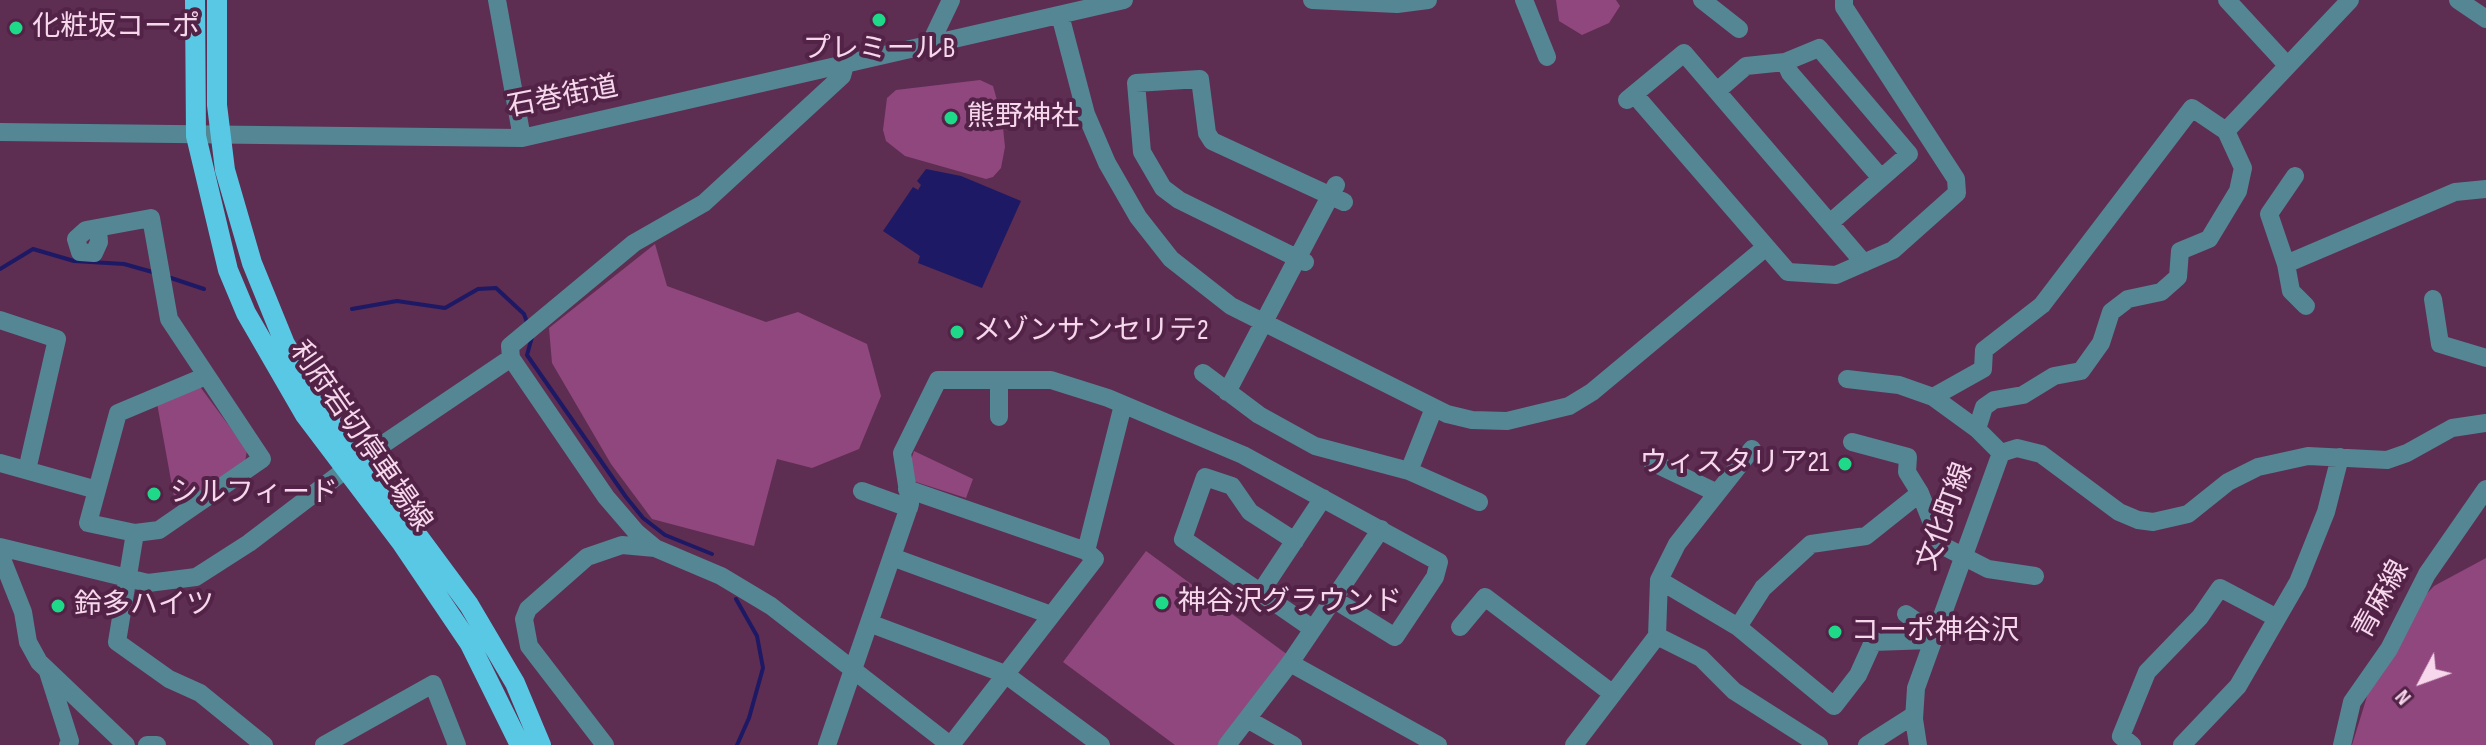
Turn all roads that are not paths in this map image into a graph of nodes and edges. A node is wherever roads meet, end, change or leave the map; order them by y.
1 (195, 0) edge
2 (217, 0) edge
3 (497, 0) edge
4 (951, 0) edge
5 (1122, 0) edge
6 (1312, 0) edge
7 (1428, 0) edge
8 (1524, 0) edge
9 (1702, 0) edge
10 (1844, 0) edge
11 (2227, 0) edge
12 (2350, 0) edge
13 (2458, 0) edge
14 (1060, 15) junction
15 (2486, 19) edge
16 (1739, 29) dead end
17 (930, 44) junction
18 (1547, 57) dead end
19 (1785, 62) junction
20 (845, 65) junction
21 (2287, 65) junction
22 (1717, 91) junction
23 (2226, 131) junction
24 (0, 132) edge
25 (196, 136) junction
26 (219, 136) junction
27 (522, 138) junction
28 (2295, 176) dead end
29 (1881, 178) junction
30 (2486, 189) edge
31 (1831, 222) junction
32 (98, 229) dead end
33 (1766, 247) junction
34 (1301, 261) junction
35 (1864, 263) junction
36 (2286, 264) junction
37 (2433, 299) dead end
38 (2306, 306) dead end
39 (0, 320) edge
40 (1261, 322) junction
41 (511, 358) junction
42 (2486, 358) edge
43 (1203, 373) dead end
44 (206, 376) junction
45 (1847, 379) dead end
46 (999, 381) junction
47 (1227, 392) junction
48 (1933, 397) junction
49 (1123, 405) junction
50 (1434, 408) junction
51 (999, 417) dead end
52 (2486, 423) edge
53 (1977, 429) junction
54 (1852, 442) dead end
55 (1752, 449) dead end
56 (2001, 453) junction
57 (2340, 457) junction
58 (1652, 462) dead end
59 (0, 463) edge
60 (354, 464) junction
61 (27, 470) junction
62 (1409, 471) junction
63 (2486, 489) edge
64 (97, 490) junction
65 (862, 491) dead end
66 (1715, 492) junction
67 (1920, 493) junction
68 (1323, 498) junction
69 (908, 499) junction
70 (1479, 502) dead end
71 (1381, 529) junction
72 (135, 533) junction
73 (1295, 541) junction
74 (0, 547) edge
75 (655, 548) junction
76 (1086, 551) junction
77 (0, 554) edge
78 (1962, 556) junction
79 (892, 557) junction
80 (2035, 576) dead end
81 (128, 579) junction
82 (1659, 580) junction
83 (1260, 593) junction
84 (1335, 600) junction
85 (1906, 614) dead end
86 (1051, 615) junction
87 (2277, 618) junction
88 (869, 623) junction
89 (1460, 627) dead end
90 (1738, 627) junction
91 (1313, 629) junction
92 (1657, 636) junction
93 (1932, 636) junction
94 (1290, 663) junction
95 (48, 670) junction
96 (854, 671) junction
97 (1005, 674) junction
98 (1613, 694) junction
99 (1914, 715) junction
100 (1247, 719) junction
101 (348, 731) junction
102 (1580, 743) edge
103 (68, 745) edge
104 (126, 745) edge
105 (147, 745) edge
106 (157, 745) edge
107 (264, 745) edge
108 (324, 745) edge
109 (362, 745) edge
110 (457, 745) edge
111 (520, 745) edge
112 (541, 745) edge
113 (605, 745) edge
114 (827, 745) edge
115 (950, 745) edge
116 (1101, 745) edge
117 (1227, 745) edge
118 (1293, 745) edge
119 (1438, 745) edge
120 (1819, 745) edge
121 (1867, 745) edge
122 (1918, 745) edge
123 (2132, 745) edge
124 (2182, 745) edge
125 (2342, 745) edge

1 - 25 main road, 利府岩切停車場線
2 - 26 main road, 利府岩切停車場線
3 - 27 street
4 - 17 street
5 - 14 street, 石巻街道
6 - 7 street
8 - 18 street
9 - 16 street
10 - 35 street
11 - 21 street
12 - 21 street
13 - 15 street
14 - 17 street, 石巻街道
14 - 40 street
17 - 20 street, 石巻街道
19 - 22 street
19 - 29 street
19 - 29 street
20 - 27 street, 石巻街道
20 - 41 street
21 - 23 street
22 - 31 street
22 - 33 street
23 - 48 street
23 - 53 street
24 - 25 street, 石巻街道
25 - 26 street, 石巻街道
25 - 60 main road, 利府岩切停車場線
26 - 27 street, 石巻街道
26 - 60 main road, 利府岩切停車場線
28 - 36 street
29 - 31 street
30 - 36 street
31 - 35 street
32 - 44 street
33 - 35 street
33 - 50 street
34 - 34 street
34 - 40 street
36 - 38 street
37 - 42 street
39 - 61 street
40 - 47 street
40 - 50 street
41 - 60 street
41 - 75 street
43 - 47 street
44 - 64 street
44 - 72 street
45 - 48 street
46 - 49 street
46 - 51 street
46 - 69 street
47 - 62 street
48 - 53 street
49 - 68 street
49 - 76 street
50 - 62 street
52 - 57 street, 文化町線
53 - 56 street
54 - 67 street
55 - 66 street
56 - 57 street, 文化町線
56 - 78 street, 文化町線
57 - 87 street
58 - 66 street
59 - 61 street
60 - 81 street
60 - 111 main road, 利府岩切停車場線
60 - 112 main road, 利府岩切停車場線
61 - 64 street
62 - 70 street
63 - 125 street, 青麻線
64 - 72 street
65 - 69 street
66 - 82 street
67 - 78 street
67 - 90 street
68 - 71 street
68 - 73 street
69 - 76 street
69 - 79 street
71 - 84 street
71 - 84 street
72 - 81 street
73 - 83 street
73 - 83 street
74 - 81 street
75 - 96 street
75 - 113 street
76 - 86 street
77 - 95 street
78 - 80 street
78 - 93 street, 文化町線
79 - 86 street
79 - 88 street
81 - 107 street
82 - 90 street
82 - 92 street
83 - 91 street
84 - 91 street
85 - 93 street
86 - 97 street
87 - 123 street
87 - 124 street
88 - 96 street
88 - 97 street
89 - 98 street
90 - 93 street
91 - 94 street
92 - 98 street
92 - 120 street
93 - 99 street, 文化町線
94 - 100 street
94 - 119 street
95 - 103 street
95 - 104 street
96 - 114 street
96 - 115 street
97 - 115 street
97 - 116 street
98 - 102 street
99 - 121 street
99 - 122 street, 文化町線
100 - 117 street
100 - 118 street
101 - 108 street
101 - 109 street
101 - 110 street
105 - 106 street

